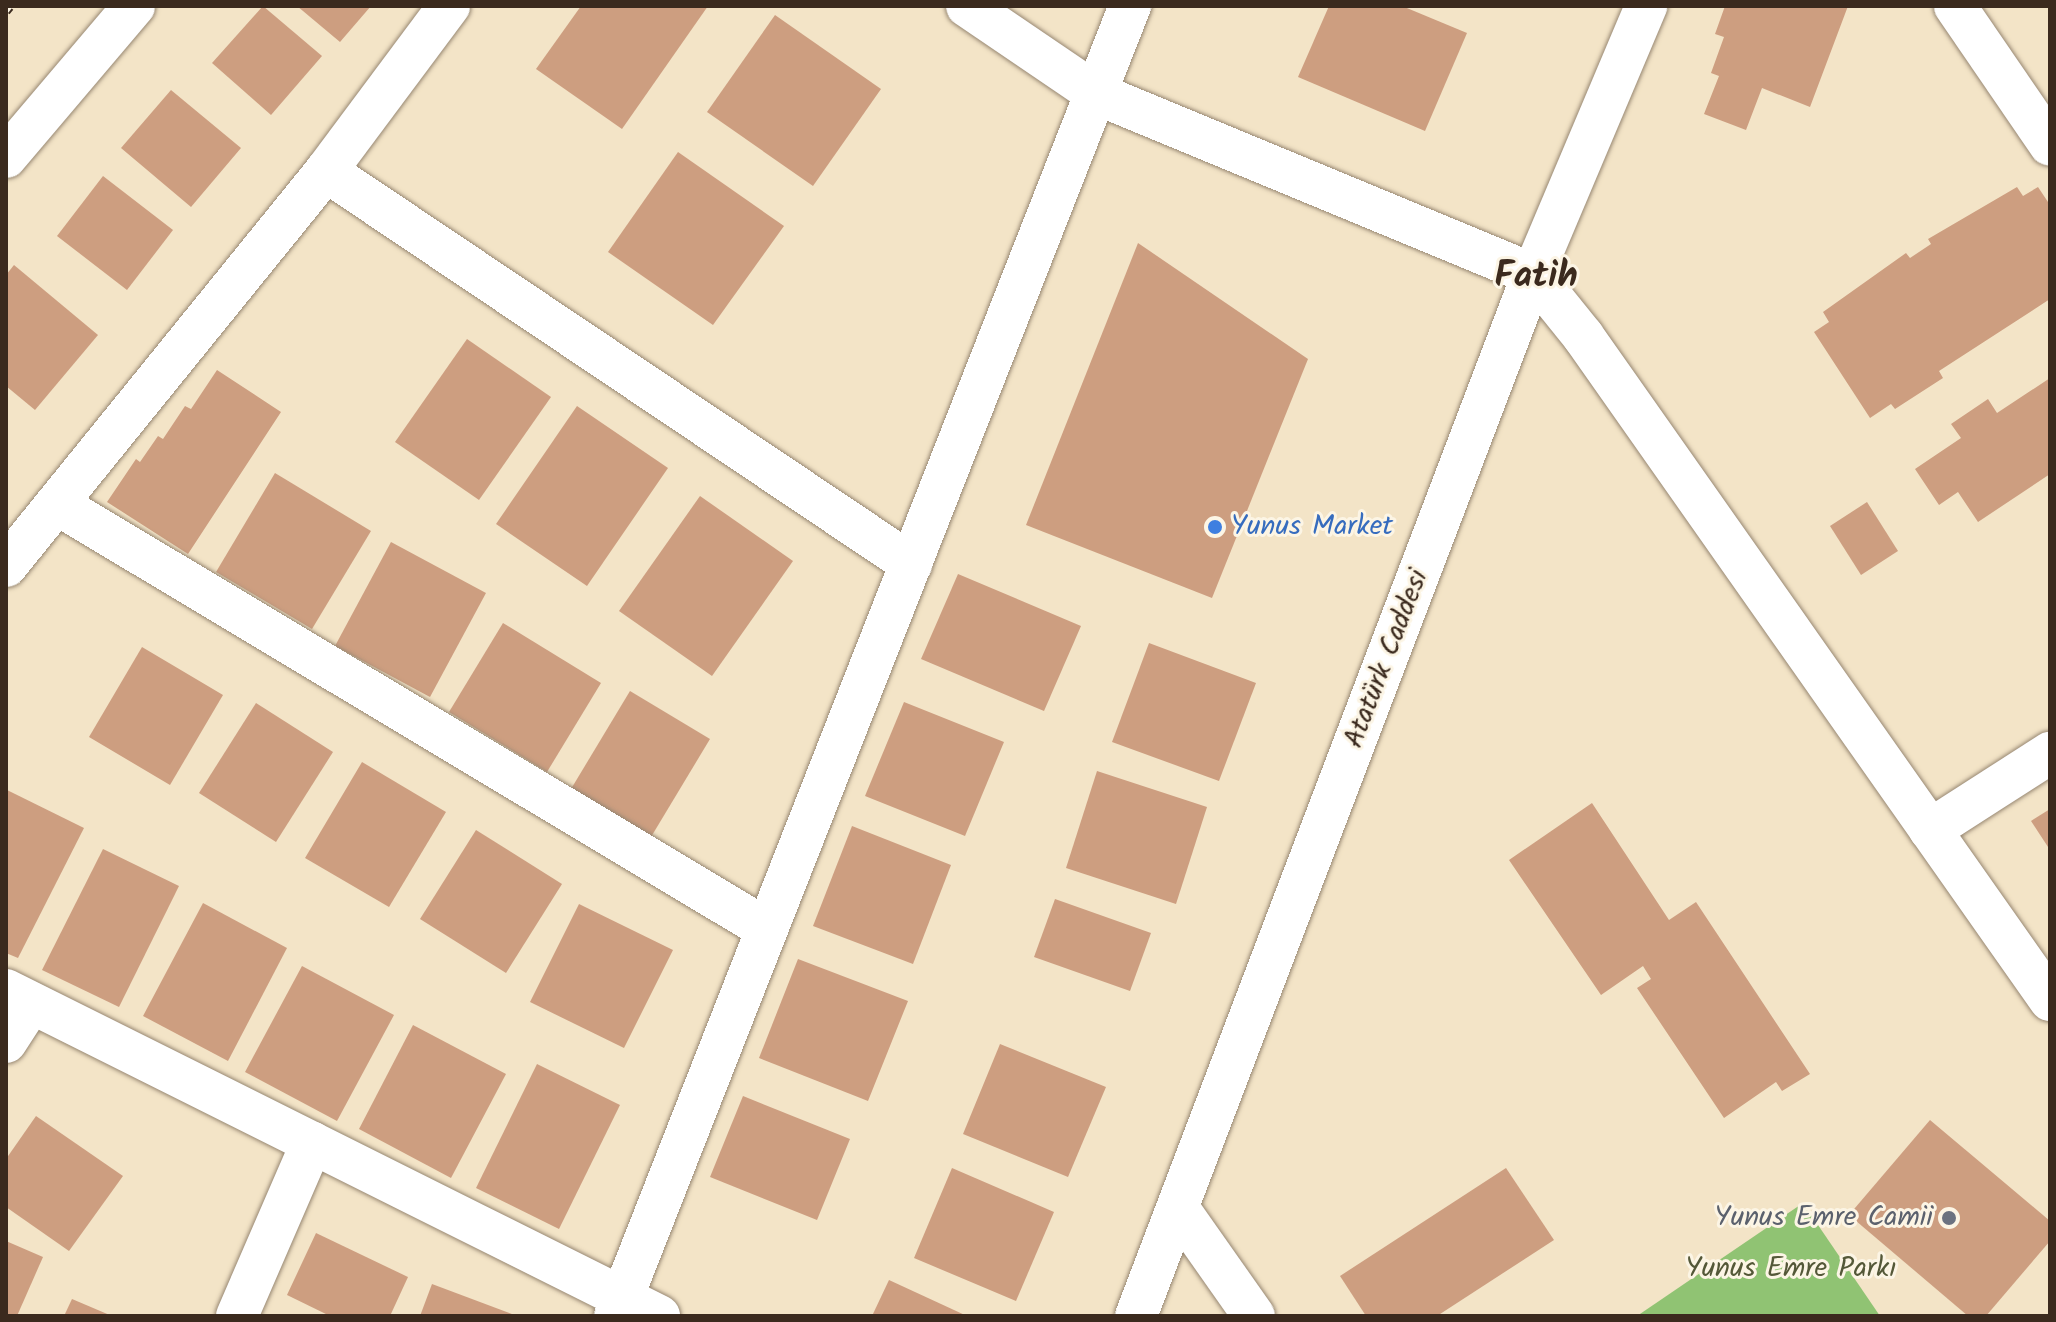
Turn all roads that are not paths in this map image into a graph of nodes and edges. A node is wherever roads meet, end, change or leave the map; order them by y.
1 (134, 6) edge
2 (449, 6) edge
3 (967, 6) edge
4 (1130, 6) edge
5 (1646, 6) edge
6 (1955, 6) edge
7 (1095, 93) junction
8 (2050, 145) edge
9 (6, 157) edge
10 (326, 171) junction
11 (1533, 274) junction
12 (57, 504) junction
13 (911, 564) junction
14 (6, 566) edge
15 (2050, 753) edge
16 (1930, 830) junction
17 (765, 928) junction
18 (18, 996) edge
19 (2050, 1000) edge
20 (6, 1042) edge
21 (312, 1143) junction
22 (1178, 1208) junction
23 (632, 1310) edge
24 (237, 1316) edge
25 (1136, 1316) edge
26 (1254, 1316) edge

1 - 9 street
2 - 10 street
3 - 7 street
4 - 7 street
5 - 11 street, Atatürk Caddesi
6 - 8 street
7 - 11 street
7 - 13 street
10 - 12 street
10 - 13 street
11 - 16 street
11 - 22 street, Atatürk Caddesi
12 - 14 street
12 - 17 street
13 - 17 street
15 - 16 street
16 - 19 street
17 - 23 street
18 - 20 street
18 - 21 street
21 - 23 street
21 - 24 street
22 - 25 street, Atatürk Caddesi
22 - 26 street

